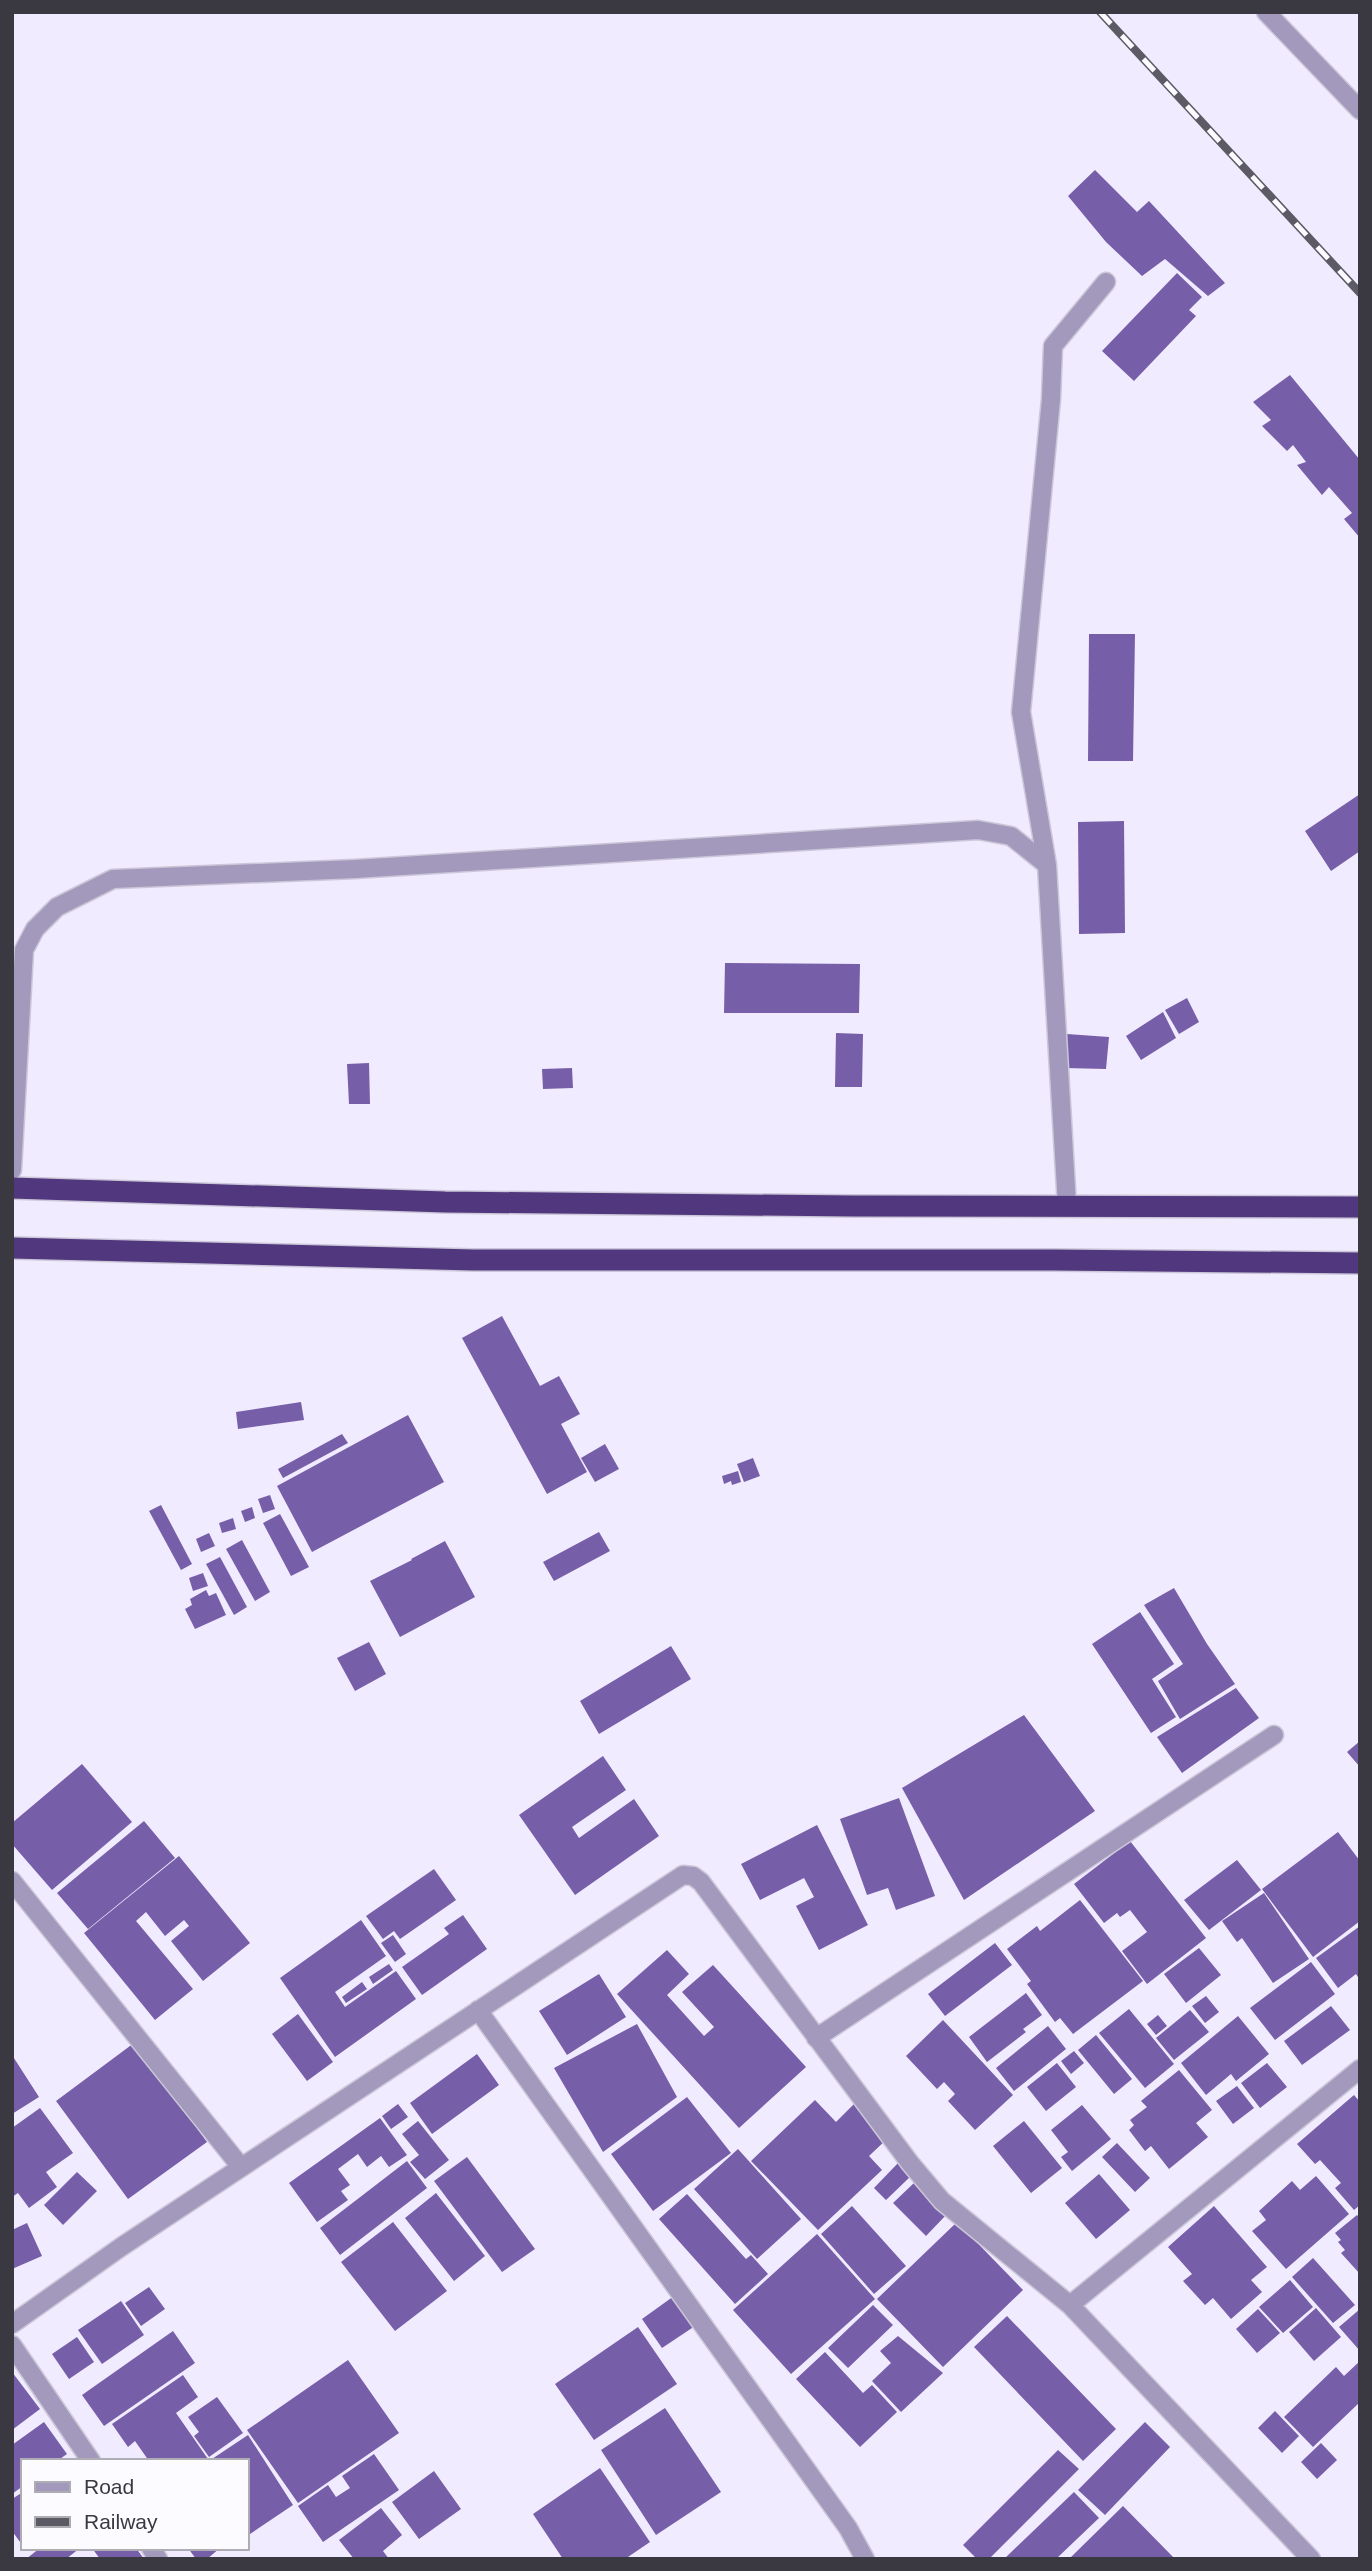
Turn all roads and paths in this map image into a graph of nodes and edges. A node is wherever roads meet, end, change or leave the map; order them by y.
1 (1266, 12) edge
2 (1360, 110) edge
3 (1106, 282) dead end
4 (1046, 865) junction
5 (12, 1170) edge
6 (12, 1188) edge
7 (1067, 1206) junction
8 (1360, 1206) edge
9 (12, 1248) edge
10 (1360, 1263) edge
11 (1274, 1735) dead end
12 (12, 1881) edge
13 (478, 2010) junction
14 (816, 2038) junction
15 (1360, 2069) edge
16 (241, 2167) junction
17 (1070, 2305) junction
18 (12, 2324) edge
19 (12, 2344) edge
20 (90, 2459) edge
21 (865, 2559) edge
22 (1311, 2559) edge

1 - 2 street
3 - 4 street
4 - 5 street
4 - 7 street
6 - 7 highway
7 - 8 highway
9 - 10 highway
11 - 14 street
12 - 16 street
13 - 14 street
13 - 16 street
13 - 21 street
14 - 17 street
15 - 17 street
16 - 18 street
17 - 22 street
19 - 20 street

